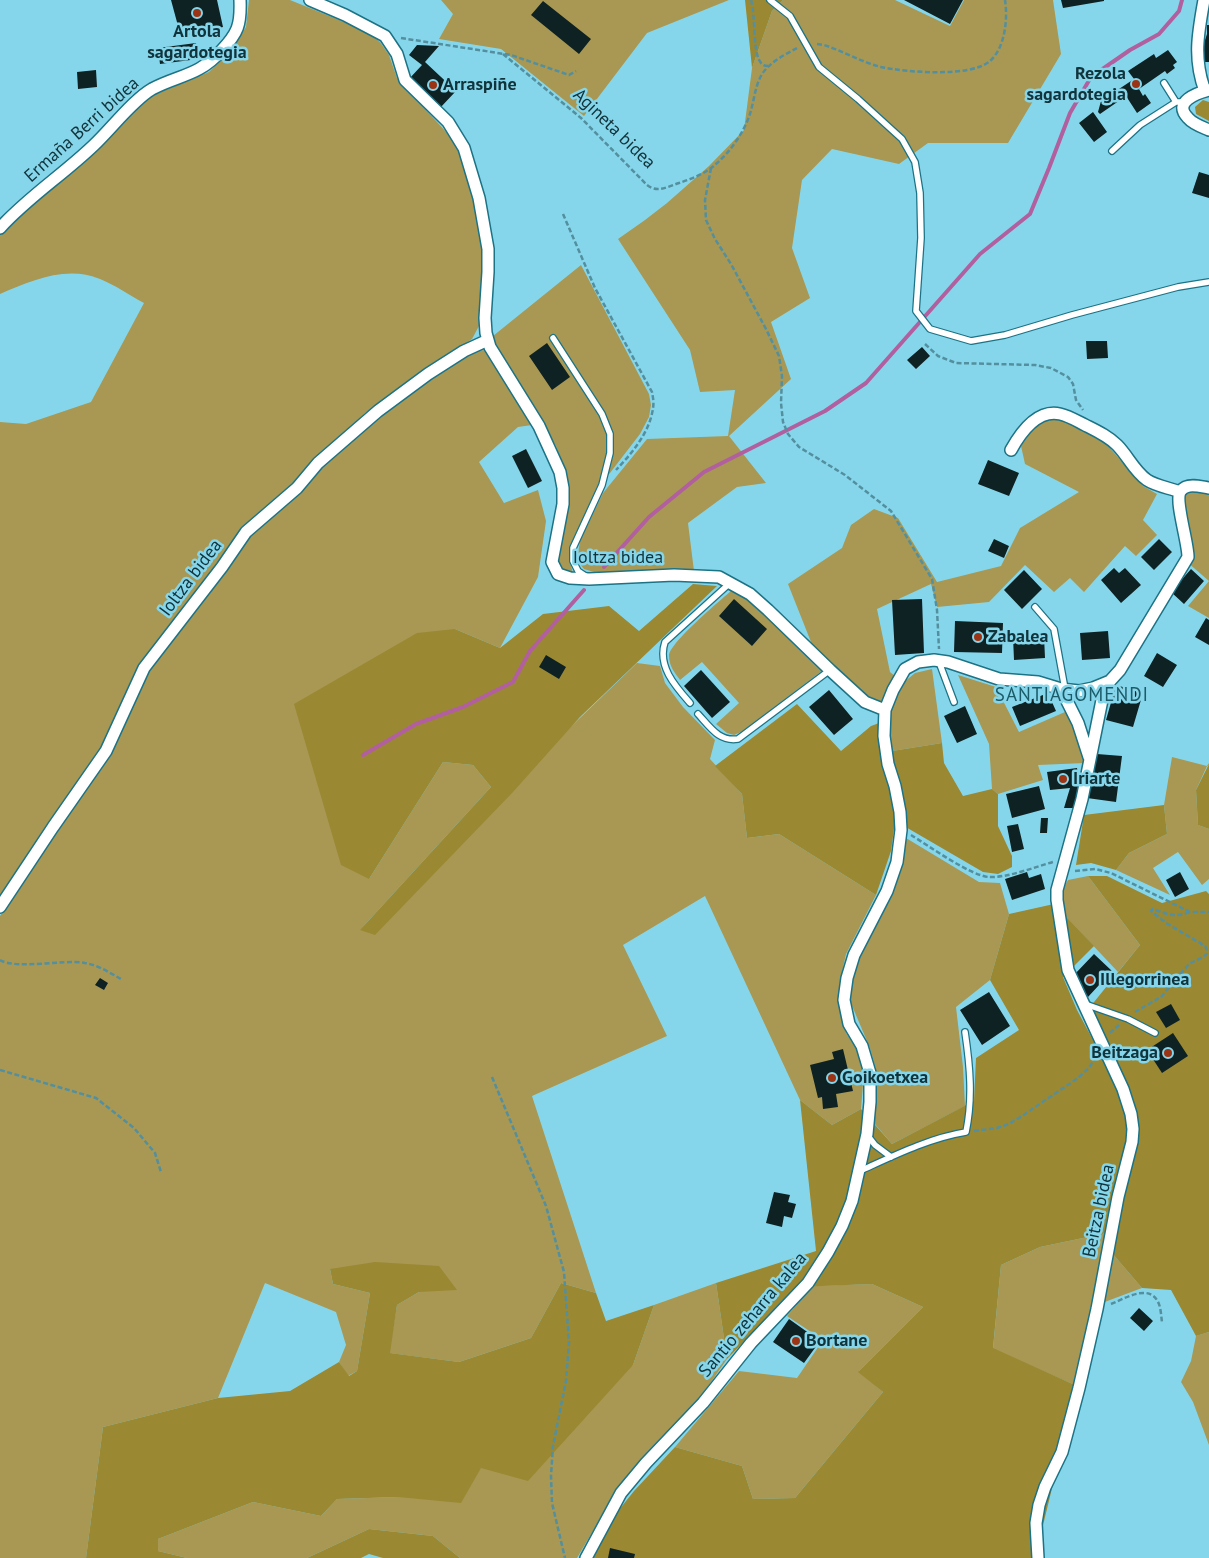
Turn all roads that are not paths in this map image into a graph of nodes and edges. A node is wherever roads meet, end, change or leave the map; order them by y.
1 (240, 0) edge
2 (310, 0) edge
3 (770, 0) edge
4 (1204, 0) edge
5 (1164, 83) dead end
6 (1207, 90) edge
7 (1180, 102) junction
8 (1209, 130) edge
9 (1112, 151) dead end
10 (0, 228) edge
11 (1209, 282) edge
12 (553, 338) dead end
13 (488, 340) junction
14 (1011, 450) dead end
15 (1209, 488) edge
16 (1180, 492) junction
17 (589, 579) junction
18 (730, 583) junction
19 (1035, 607) dead end
20 (939, 661) junction
21 (830, 670) junction
22 (1110, 681) junction
23 (1063, 689) junction
24 (954, 702) dead end
25 (690, 703) dead end
26 (885, 710) junction
27 (698, 714) dead end
28 (1089, 758) junction
29 (0, 907) edge
30 (1084, 1004) junction
31 (965, 1032) dead end
32 (1155, 1033) dead end
33 (866, 1134) junction
34 (890, 1157) junction
35 (860, 1171) junction
36 (586, 1558) edge
37 (1038, 1558) edge

1 - 10 street, Ermaña Berri bidea
2 - 13 street, Ioltza bidea
3 - 11 lane
4 - 6 street
5 - 7 lane
6 - 7 street
7 - 8 street
7 - 9 lane
12 - 17 lane
13 - 17 street, Ioltza bidea
13 - 29 street, Ioltza bidea
14 - 16 street
15 - 16 street
16 - 22 street
17 - 18 street, Ioltza bidea
18 - 21 street, Ioltza bidea
18 - 25 lane
19 - 23 lane
20 - 23 street, Santio zeharra kalea
20 - 24 lane
20 - 26 street, Santio zeharra kalea
21 - 26 street, Ioltza bidea
21 - 27 lane
22 - 23 street, Santio zeharra kalea
22 - 28 street, Beitza bidea
23 - 28 street, Beitza bidea
26 - 33 street, Santio zeharra kalea
28 - 30 street, Beitza bidea
30 - 32 lane
30 - 37 street, Beitza bidea
31 - 34 lane
33 - 34 lane
33 - 35 street, Santio zeharra kalea
34 - 35 lane
35 - 36 street, Santio zeharra kalea

